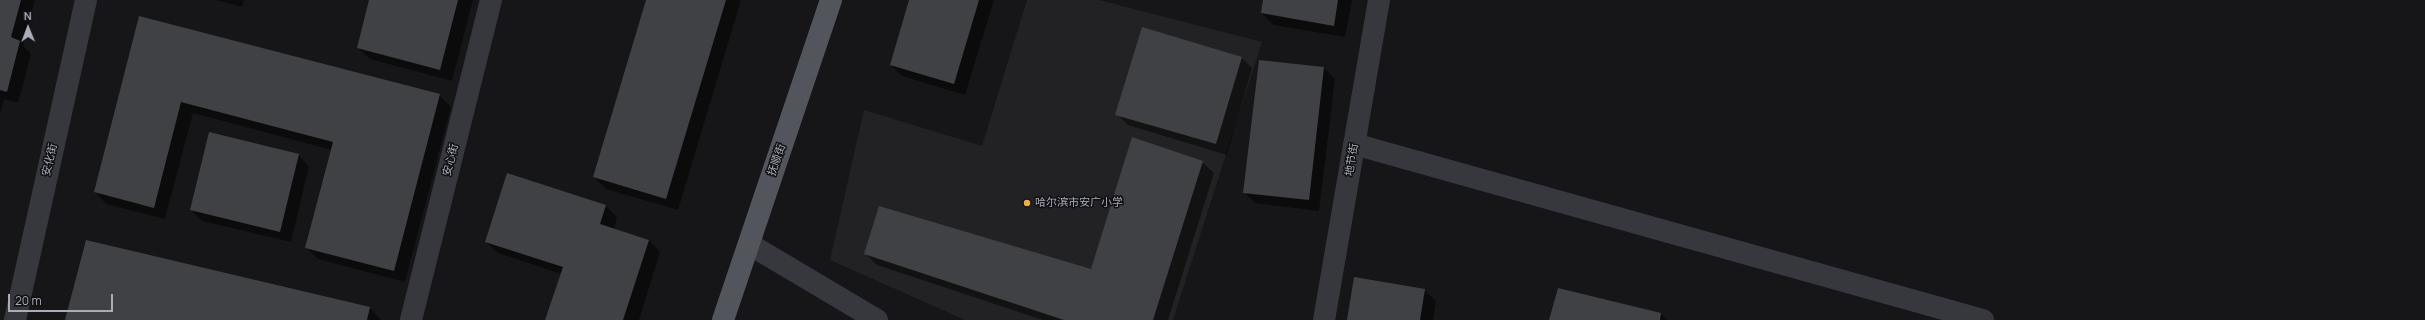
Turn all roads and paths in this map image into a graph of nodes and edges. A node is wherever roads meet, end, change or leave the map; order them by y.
1 (86, 0) edge
2 (492, 0) edge
3 (832, 0) edge
4 (1379, 0) edge
5 (1354, 144) junction
6 (749, 244) junction
7 (15, 320) edge
8 (412, 320) edge
9 (723, 320) edge
10 (877, 320) edge
11 (1324, 320) edge
12 (1983, 320) edge

1 - 7 street, 安化街
2 - 8 street, 安心街
3 - 6 main road, 抚顺街
4 - 5 street, 地节街
5 - 11 street, 地节街
5 - 12 street
6 - 9 main road, 抚顺街
6 - 10 street

